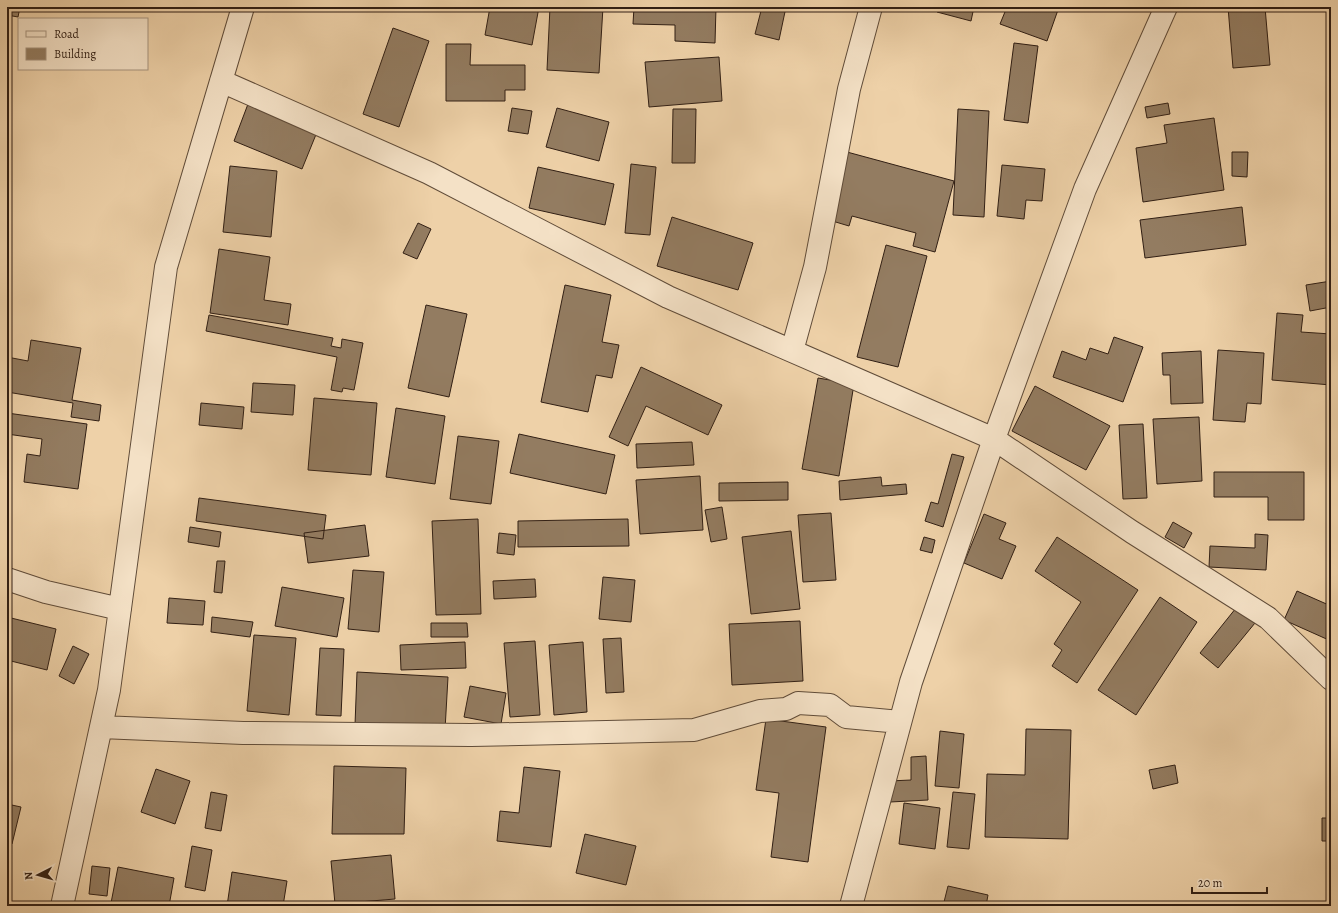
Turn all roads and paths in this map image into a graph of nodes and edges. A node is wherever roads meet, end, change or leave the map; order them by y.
1 (242, 7) edge
2 (871, 7) edge
3 (1166, 7) edge
4 (221, 81) junction
5 (792, 351) junction
6 (994, 439) junction
7 (7, 579) edge
8 (120, 609) junction
9 (1331, 679) edge
10 (900, 722) junction
11 (101, 727) junction
12 (62, 906) edge
13 (851, 906) edge

1 - 4 street
2 - 5 street
3 - 6 street
4 - 5 street
4 - 8 street
5 - 6 street
6 - 9 street
6 - 10 street
7 - 8 street
8 - 11 street
10 - 11 street
10 - 13 street
11 - 12 street

